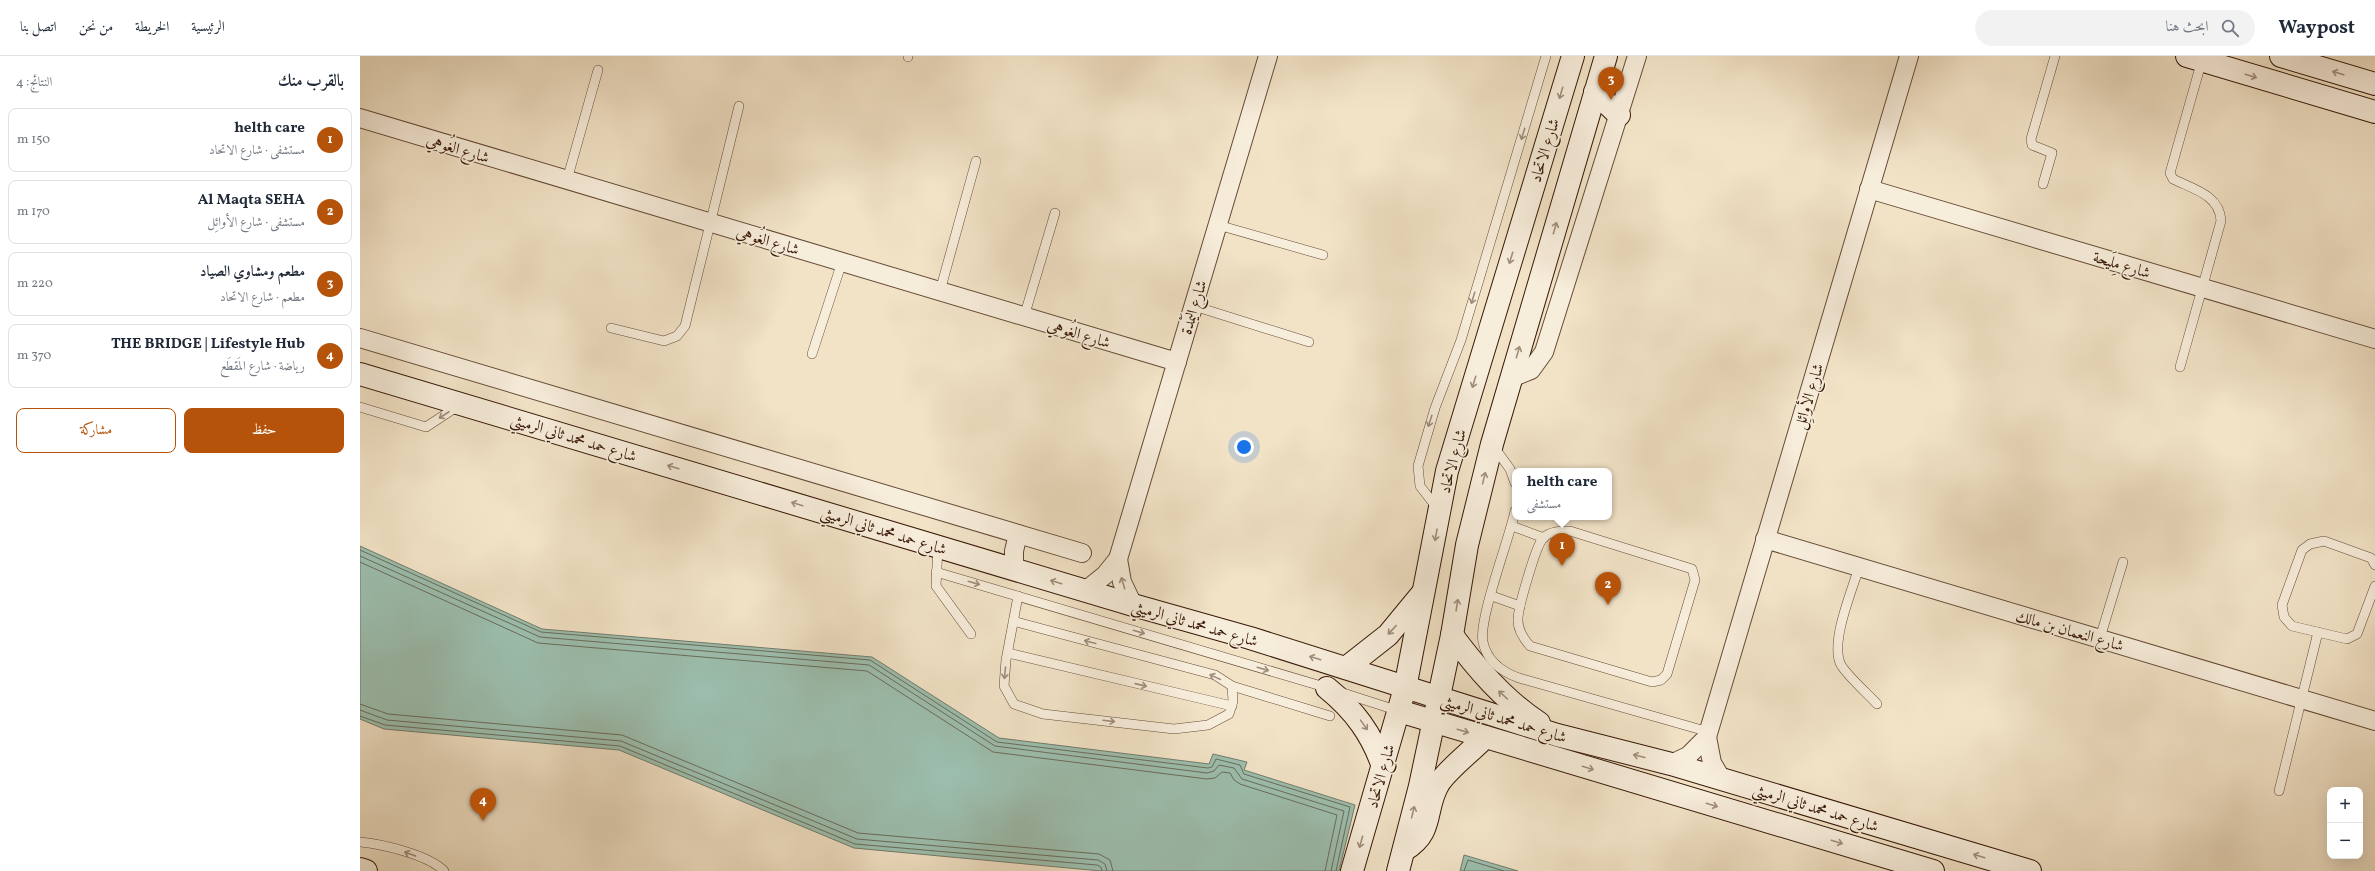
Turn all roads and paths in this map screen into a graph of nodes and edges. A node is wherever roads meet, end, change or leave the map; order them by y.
1 (1268, 56) edge
2 (1546, 56) edge
3 (1572, 56) edge
4 (1606, 56) edge
5 (1637, 56) edge
6 (1909, 56) edge
7 (2055, 56) edge
8 (2281, 56) edge
9 (2194, 58) edge
10 (2233, 63) edge
11 (598, 70) dead end
12 (2375, 84) edge
13 (1595, 92) junction
14 (739, 106) dead end
15 (2375, 112) edge
16 (1619, 115) junction
17 (360, 118) edge
18 (976, 161) dead end
19 (567, 180) junction
20 (2043, 184) dead end
21 (1870, 189) junction
22 (1055, 213) dead end
23 (710, 223) junction
24 (1218, 225) junction
25 (1323, 255) dead end
26 (842, 262) junction
27 (2202, 288) junction
28 (940, 291) junction
29 (1194, 306) junction
30 (1024, 316) junction
31 (612, 328) dead end
32 (360, 338) edge
33 (2375, 339) edge
34 (1309, 342) dead end
35 (812, 354) dead end
36 (1177, 362) junction
37 (2180, 367) dead end
38 (360, 374) edge
39 (1511, 378) junction
40 (461, 404) junction
41 (360, 406) edge
42 (1492, 444) junction
43 (1512, 475) edge
44 (1439, 512) junction
45 (1513, 520) edge
46 (1512, 526) junction
47 (1018, 534) junction
48 (1544, 538) junction
49 (1765, 539) junction
50 (938, 546) junction
51 (1082, 553) dead end
52 (1118, 559) junction
53 (2123, 562) dead end
54 (2375, 565) edge
55 (1859, 567) junction
56 (1014, 569) junction
57 (936, 572) junction
58 (2375, 586) edge
59 (1425, 589) junction
60 (1085, 591) junction
61 (1018, 596) junction
62 (1492, 596) junction
63 (1133, 605) junction
64 (1520, 606) junction
65 (1013, 621) junction
66 (2318, 632) junction
67 (971, 634) dead end
68 (1452, 635) junction
69 (2100, 638) junction
70 (1008, 653) junction
71 (1346, 668) junction
72 (1232, 686) junction
73 (1327, 688) junction
74 (1405, 688) junction
75 (1438, 698) junction
76 (2302, 699) junction
77 (1877, 704) dead end
78 (1232, 706) junction
79 (1399, 711) junction
80 (1330, 716) dead end
81 (2375, 721) edge
82 (1434, 722) junction
83 (1708, 734) junction
84 (1557, 735) junction
85 (1486, 737) junction
86 (1671, 764) junction
87 (1383, 767) junction
88 (1721, 778) junction
89 (2278, 791) dead end
90 (360, 842) edge
91 (1404, 850) junction
92 (360, 870) edge
93 (366, 871) edge
94 (444, 871) edge
95 (1352, 871) edge
96 (1398, 871) edge
97 (1933, 871) edge
98 (2030, 871) edge

1 - 24 street, شارع اليَمْدة
2 -> 44 lane
3 -> 44 main road, شارع الاتحاد
4 - 13 main road, شارع الاتحاد
5 - 16 street
6 - 21 street, شارع الأوائِل
7 - 20 lane
12 -> 8 main road
9 - 10 main road
9 - 27 lane
10 -> 15 main road
11 - 19 lane
13 - 16 main road
39 -> 13 main road, شارع الاتحاد
14 - 23 lane
16 - 39 street
17 - 19 street, شارع الغُوهي
18 - 28 lane
19 - 23 street, شارع الغُوهي
21 - 27 street, شارع مِلَيحة
21 - 49 street, شارع الأوائِل
22 - 30 lane
23 - 26 street, شارع الغُوهي
23 - 31 lane
24 - 25 lane
24 - 29 street, شارع اليَمْدة
26 - 28 street, شارع الغُوهي
26 - 35 lane
27 - 33 street, شارع مِلَيحة
27 - 37 lane
28 - 30 street, شارع الغُوهي
29 - 34 lane
29 - 36 street, شارع اليَمْدة
30 - 36 street, شارع الغُوهي
32 - 47 street
36 - 52 street, شارع اليَمْدة
38 - 40 main road, شارع حمد محمد ثاني الرميثي
39 - 42 main road, شارع الاتحاد
40 -> 41 lane
50 -> 40 main road, شارع حمد محمد ثاني الرميثي
42 - 43 lane
68 -> 42 main road, شارع الاتحاد
44 -> 59 main road, شارع الاتحاد
45 - 46 lane
46 - 48 lane
46 - 62 lane
47 - 51 street
47 - 56 street
48 - 64 lane
48 - 64 lane
49 - 55 street, شارع النعمان بن مالك
49 - 83 street, شارع الأوائِل
50 - 56 main road, شارع حمد محمد ثاني الرميثي
50 - 57 lane
52 - 60 street, شارع اليَمْدة
63 -> 52 street, شارع اليَمْدة
53 - 69 lane
54 - 66 lane
55 - 69 street, شارع النعمان بن مالك
55 - 77 lane
60 -> 56 main road, شارع حمد محمد ثاني الرميثي
57 -> 61 lane, شارع حمد محمد ثاني الرميثي
57 - 67 lane
58 - 66 lane
59 -> 71 main road
59 - 74 main road, شارع الاتحاد
60 - 63 main road, شارع حمد محمد ثاني الرميثي
61 - 65 lane
61 -> 73 lane, شارع حمد محمد ثاني الرميثي
62 - 64 lane
62 - 83 lane
71 -> 63 main road, شارع حمد محمد ثاني الرميثي
65 - 70 lane
72 -> 65 lane
66 - 76 lane
68 - 75 main road, شارع الاتحاد
84 -> 68 main road
69 - 76 street, شارع النعمان بن مالك
70 -> 78 lane
70 -> 78 lane
71 - 74 main road, شارع حمد محمد ثاني الرميثي
72 - 78 lane
72 - 80 lane
73 - 79 lane, شارع حمد محمد ثاني الرميثي
73 -> 87 main road
74 - 75 main road, شارع حمد محمد ثاني الرميثي
74 - 79 main road, شارع الاتحاد
75 - 82 main road, شارع الاتحاد
75 - 84 main road, شارع حمد محمد ثاني الرميثي
76 - 81 street, شارع النعمان بن مالك
76 - 89 lane
79 - 82 main road, شارع حمد محمد ثاني الرميثي
79 - 87 main road, شارع الاتحاد
82 -> 85 main road, شارع حمد محمد ثاني الرميثي
91 -> 82 main road, شارع الاتحاد
83 - 86 street, شارع الأوائِل
83 - 88 street, شارع الأوائِل
86 -> 84 main road, شارع حمد محمد ثاني الرميثي
85 - 91 main road
85 -> 97 main road, شارع حمد محمد ثاني الرميثي
86 - 88 main road, شارع حمد محمد ثاني الرميثي
87 -> 95 main road, شارع الاتحاد
98 -> 88 main road, شارع حمد محمد ثاني الرميثي
94 -> 90 lane
91 - 96 main road, شارع الاتحاد
92 - 93 main road

